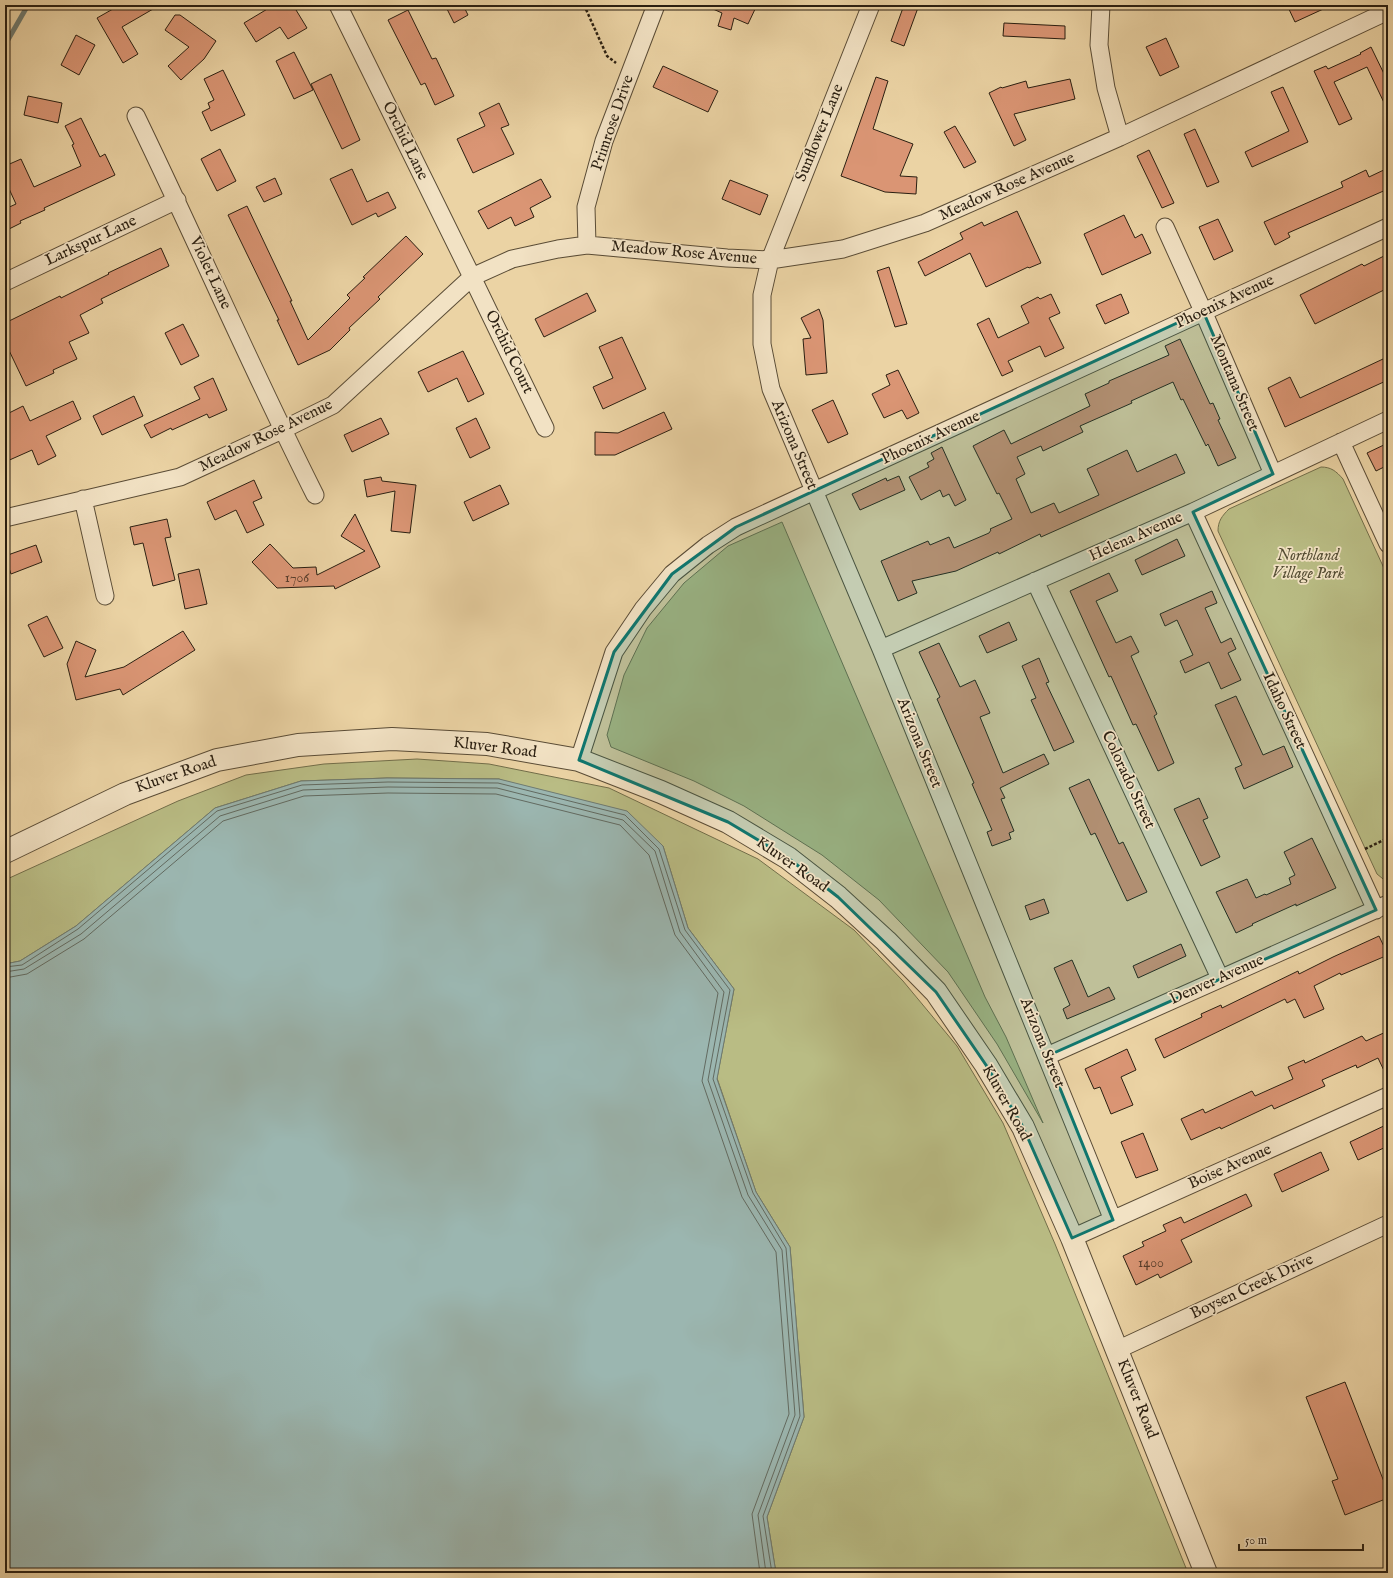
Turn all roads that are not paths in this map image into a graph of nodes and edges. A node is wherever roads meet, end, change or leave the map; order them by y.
1 (338, 5) edge
2 (656, 5) edge
3 (871, 5) edge
4 (1101, 5) edge
5 (1388, 10) edge
6 (136, 116) dead end
7 (1120, 137) junction
8 (177, 200) junction
9 (1165, 227) dead end
10 (1388, 227) edge
11 (587, 245) junction
12 (770, 260) junction
13 (472, 277) junction
14 (5, 282) edge
15 (1203, 311) junction
16 (1388, 420) edge
17 (545, 428) dead end
18 (282, 430) junction
19 (1341, 442) junction
20 (1273, 474) junction
21 (814, 492) junction
22 (315, 495) dead end
23 (83, 499) junction
24 (1193, 512) junction
25 (5, 518) edge
26 (1388, 544) edge
27 (1035, 581) junction
28 (105, 596) dead end
29 (881, 649) junction
30 (579, 760) junction
31 (5, 852) edge
32 (1382, 907) edge
33 (1220, 978) junction
34 (1047, 1056) junction
35 (1388, 1096) edge
36 (1113, 1220) junction
37 (1388, 1224) edge
38 (1072, 1238) junction
39 (1117, 1350) junction
40 (1206, 1573) edge

1 - 13 street, Orchid Lane
2 - 11 street, Primrose Drive
3 - 12 street, Sunflower Lane
4 - 7 street
5 - 7 street, Meadow Rose Avenue
6 - 8 street, Violet Lane
7 - 12 street, Meadow Rose Avenue
8 - 14 street, Larkspur Lane
8 - 18 street, Violet Lane
9 - 15 street, Montana Street
10 - 15 street, Phoenix Avenue
11 - 12 street, Meadow Rose Avenue
11 - 13 street, Meadow Rose Avenue
12 - 21 street, Arizona Street
13 - 17 street, Orchid Court
13 - 18 street, Meadow Rose Avenue
15 - 20 street, Montana Street
15 - 21 street, Phoenix Avenue
16 - 19 street, Helena Avenue
18 - 22 street, Violet Lane
18 - 23 street, Meadow Rose Avenue
19 - 20 street, Helena Avenue
19 - 26 street
20 - 24 street, Helena Avenue
21 - 29 street, Arizona Street
21 - 30 street, Phoenix Avenue
23 - 25 street, Meadow Rose Avenue
23 - 28 street
24 - 27 street, Helena Avenue
24 - 32 street, Idaho Street
27 - 29 street, Helena Avenue
27 - 33 street, Colorado Street
29 - 34 street, Arizona Street
30 - 31 street, Kluver Road
30 - 38 street, Kluver Road
32 - 33 street, Denver Avenue
33 - 34 street, Denver Avenue
34 - 36 street, Arizona Street
35 - 36 street, Boise Avenue
36 - 38 street, Boise Avenue
37 - 39 street, Boysen Creek Drive
38 - 39 street, Kluver Road
39 - 40 street, Kluver Road

